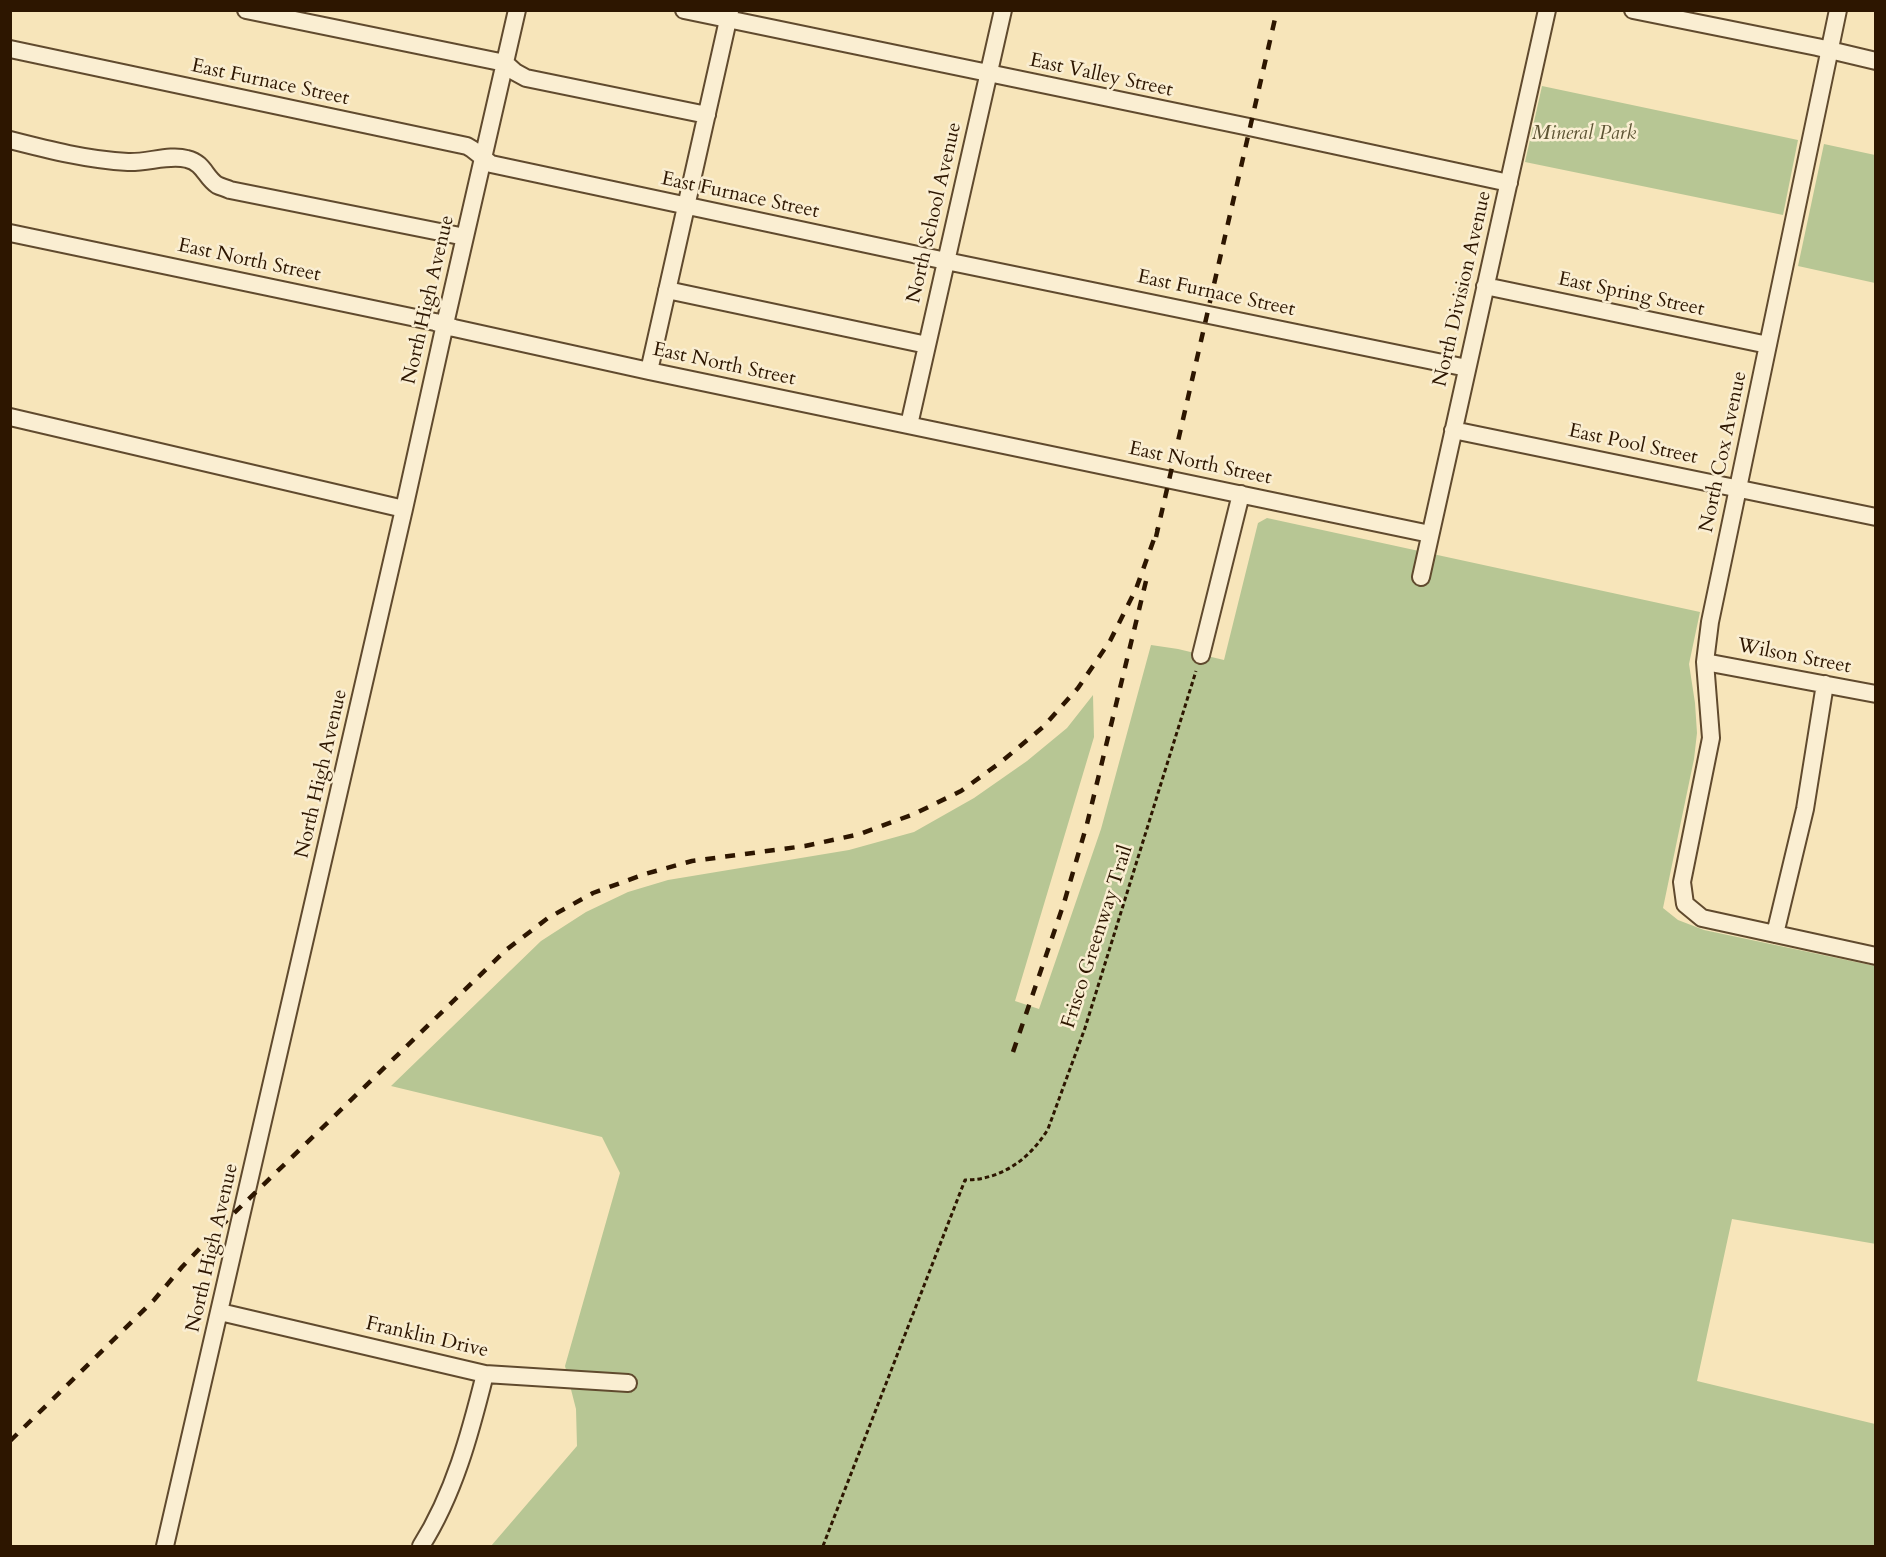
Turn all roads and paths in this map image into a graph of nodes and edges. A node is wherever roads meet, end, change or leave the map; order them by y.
1 (246, 10) edge
2 (517, 10) edge
3 (684, 10) edge
4 (1003, 10) edge
5 (1547, 10) edge
6 (1634, 10) edge
7 (1838, 10) edge
8 (730, 15) edge
9 (10, 49) edge
10 (1829, 50) junction
11 (1875, 61) edge
12 (505, 63) junction
13 (988, 74) junction
14 (707, 115) junction
15 (10, 140) edge
16 (483, 157) junction
17 (1509, 183) junction
18 (686, 206) junction
19 (10, 233) edge
20 (465, 237) junction
21 (946, 261) junction
22 (1485, 286) junction
23 (667, 290) junction
24 (444, 324) junction
25 (927, 345) junction
26 (1768, 345) junction
27 (1467, 368) junction
28 (649, 371) junction
29 (10, 417) edge
30 (909, 425) junction
31 (1454, 430) junction
32 (1738, 488) junction
33 (1241, 494) junction
34 (405, 509) junction
35 (1875, 517) edge
36 (1430, 534) junction
37 (1420, 577) dead end
38 (1201, 655) joint
39 (1706, 662) junction
40 (1825, 684) junction
41 (1875, 694) edge
42 (1775, 934) junction
43 (1875, 956) edge
44 (219, 1312) junction
45 (485, 1374) junction
46 (628, 1383) dead end
47 (165, 1546) edge
48 (420, 1546) edge
49 (823, 1546) edge

1 - 12 street
2 - 12 street, North High Avenue
3 - 8 street, East Valley Street
4 - 13 street, North School Avenue
5 - 17 street, North Division Avenue
6 - 10 street
7 - 10 street, North Cox Avenue
8 - 13 street, East Valley Street
8 - 14 street
9 - 16 street, East Furnace Street
10 - 11 street
10 - 26 street, North Cox Avenue
12 - 14 street
12 - 16 street, North High Avenue
13 - 17 street, East Valley Street
13 - 21 street, North School Avenue
14 - 18 street
15 - 20 street
16 - 18 street, East Furnace Street
16 - 20 street, North High Avenue
17 - 22 street, North Division Avenue
18 - 21 street, East Furnace Street
18 - 23 street
19 - 24 street, East North Street
20 - 24 street, North High Avenue
21 - 25 street, North School Avenue
21 - 27 street, East Furnace Street
22 - 26 street, East Spring Street
22 - 27 street, North Division Avenue
23 - 25 street
23 - 28 street
24 - 28 street, East North Street
24 - 34 street, North High Avenue
25 - 30 street, North School Avenue
26 - 32 street, North Cox Avenue
27 - 31 street, North Division Avenue
28 - 30 street, East North Street
29 - 34 street
30 - 33 street, East North Street
31 - 32 street, East Pool Street
31 - 36 street, North Division Avenue
32 - 35 street, East Pool Street
32 - 39 street, North Cox Avenue
33 - 36 street, East North Street
33 - 38 street
34 - 44 street, North High Avenue
36 - 37 street, North Division Avenue
38 - 49 path, Frisco Greenway Trail
39 - 40 street, Wilson Street
39 - 42 street, North Cox Avenue
40 - 41 street, Wilson Street
40 - 42 street
42 - 43 street
44 - 45 street, Franklin Drive
44 - 47 street, North High Avenue
45 - 46 street, Franklin Drive
45 - 48 street

